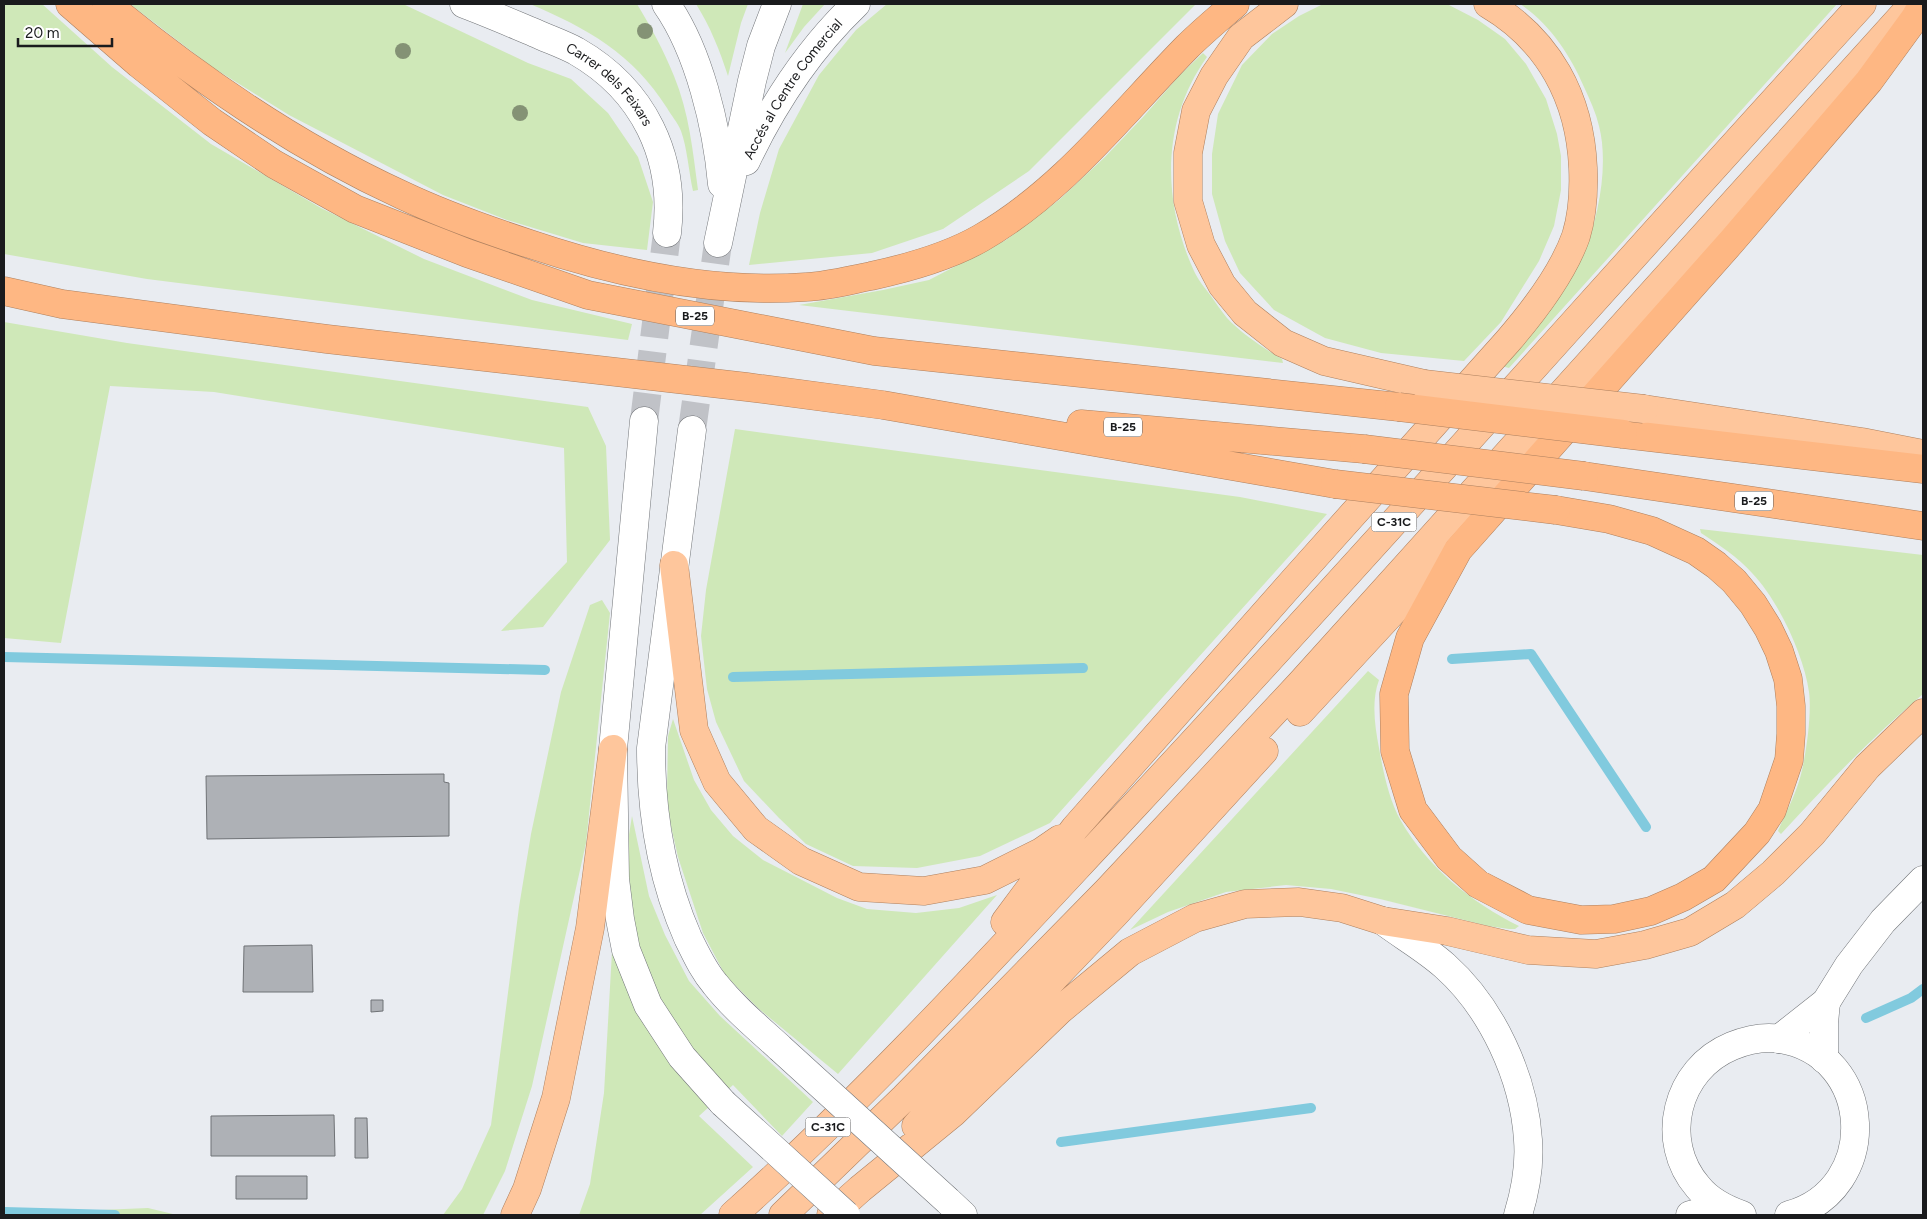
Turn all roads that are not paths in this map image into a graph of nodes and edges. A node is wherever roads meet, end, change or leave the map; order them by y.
1 (70, 4) edge
2 (107, 4) edge
3 (464, 4) edge
4 (666, 4) edge
5 (777, 4) edge
6 (856, 4) edge
7 (1235, 4) edge
8 (1284, 4) edge
9 (1488, 4) edge
10 (1862, 4) edge
11 (1913, 4) edge
12 (1923, 4) edge
13 (724, 208) junction
14 (667, 233) tunnel mouth
15 (718, 243) tunnel mouth
16 (4, 291) edge
17 (883, 406) junction
18 (644, 421) tunnel mouth
19 (692, 430) tunnel mouth
20 (1923, 454) edge
21 (1923, 469) edge
22 (1923, 526) edge
23 (1458, 550) junction
24 (674, 565) junction
25 (1923, 713) edge
26 (612, 749) junction
27 (1075, 828) junction
28 (1923, 880) edge
29 (1383, 921) junction
30 (1826, 1002) junction
31 (920, 1035) junction
32 (1779, 1039) junction
33 (1824, 1059) junction
34 (860, 1189) junction
35 (1831, 1204) edge
36 (955, 1208) edge
37 (1732, 1211) edge
38 (515, 1215) edge
39 (733, 1215) edge
40 (783, 1215) edge
41 (831, 1215) edge
42 (846, 1215) edge
43 (1518, 1215) edge
44 (1690, 1215) edge
45 (1789, 1215) edge

1 - 21 highway, B-25, bridge
2 - 7 highway
3 - 14 street, Carrer dels Feixars
4 - 13 street, Accés al Centre Comercial
5 - 13 street, Accés al Centre Comercial
6 - 13 street, Accés al Centre Comercial
8 - 20 highway, bridge
9 - 27 highway
10 - 31 highway, C-31C
11 - 40 highway, C-31C
12 - 23 highway
13 - 15 street, Accés al Centre Comercial
16 - 17 highway, B-25
17 - 22 highway, B-25, bridge
17 - 23 highway, bridge
18 - 26 street
19 - 24 street
23 - 34 highway
24 - 27 highway
24 - 36 street, bridge
25 - 29 highway
26 - 38 highway
26 - 42 street, bridge
27 - 31 highway
28 - 30 street
29 - 34 highway
29 - 43 street
30 - 32 street
30 - 33 street
31 - 39 highway, C-31C
32 - 33 street
32 - 37 street
33 - 35 street
34 - 41 highway
35 - 45 street
37 - 44 street

